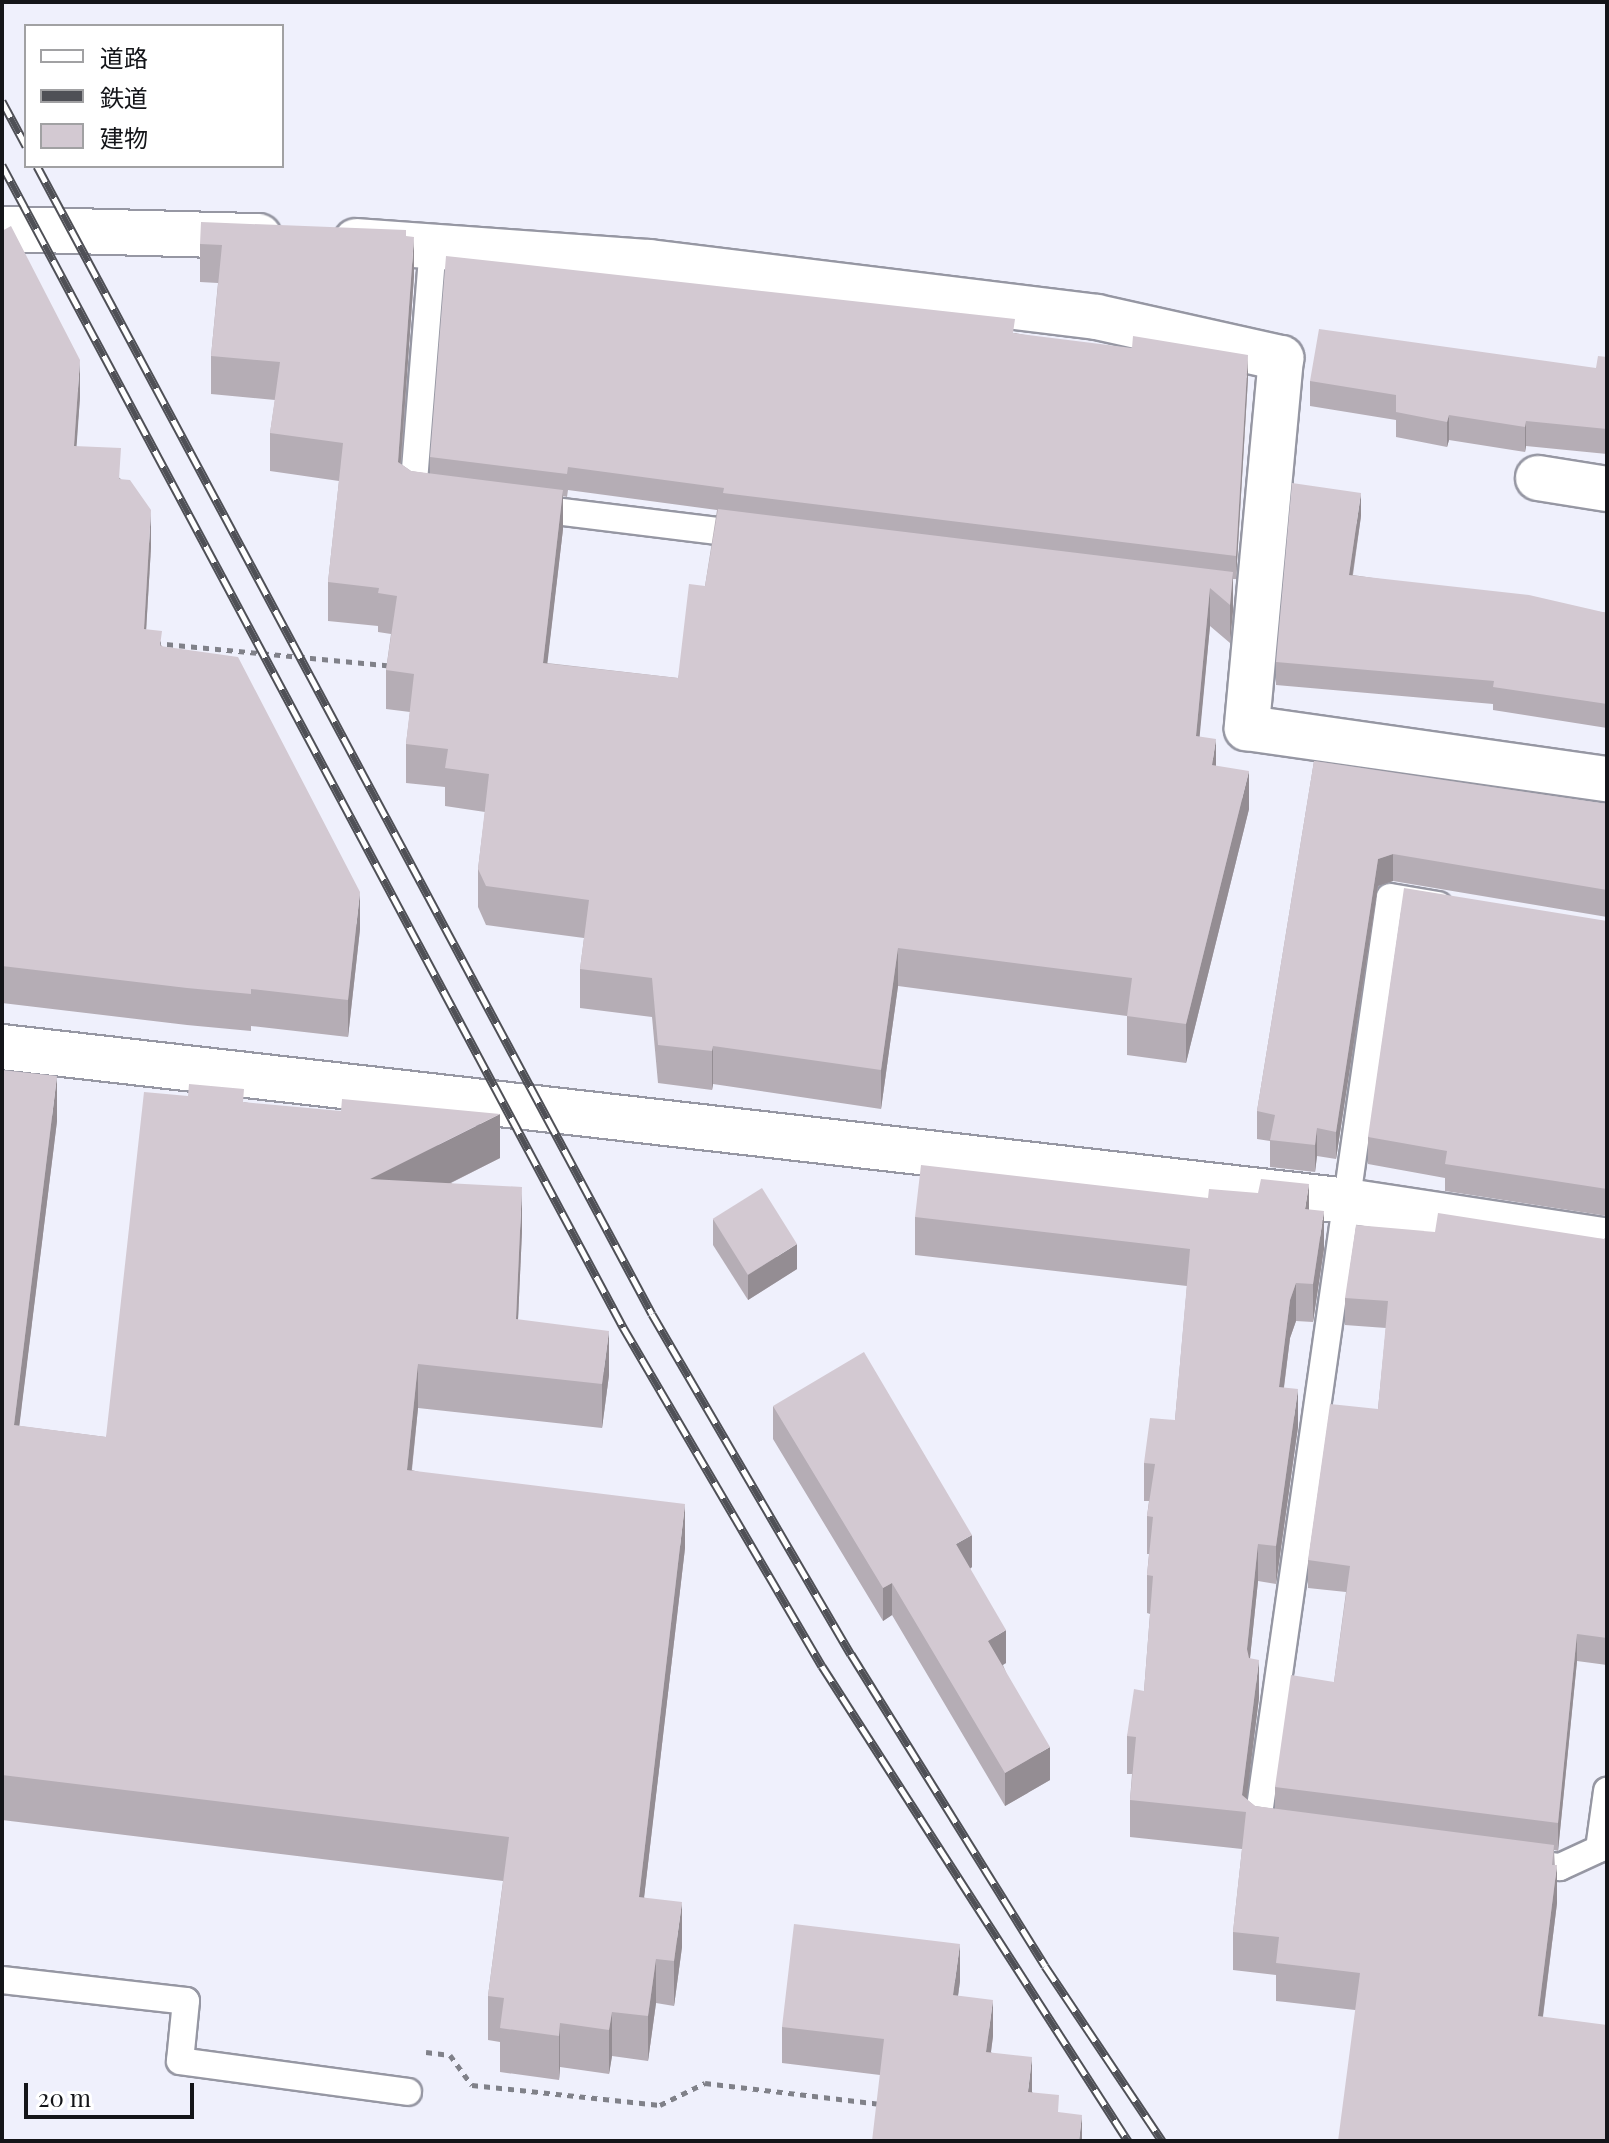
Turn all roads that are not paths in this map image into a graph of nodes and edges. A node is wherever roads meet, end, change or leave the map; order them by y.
1 (2, 229) edge
2 (433, 244) junction
3 (1538, 478) dead end
4 (1607, 489) edge
5 (460, 499) edge
6 (507, 505) edge
7 (774, 538) edge
8 (1607, 779) edge
9 (1468, 910) edge
10 (2, 1047) edge
11 (1347, 1201) junction
12 (1607, 1241) edge
13 (1607, 1791) edge
14 (1303, 1834) edge
15 (1499, 1859) edge
16 (2, 1980) edge
17 (408, 2092) dead end

1 - 2 street
2 - 5 lane
2 - 8 street
3 - 4 street
6 - 7 lane
9 - 11 lane
10 - 11 street
11 - 12 street
11 - 14 lane
13 - 15 lane
16 - 17 lane

